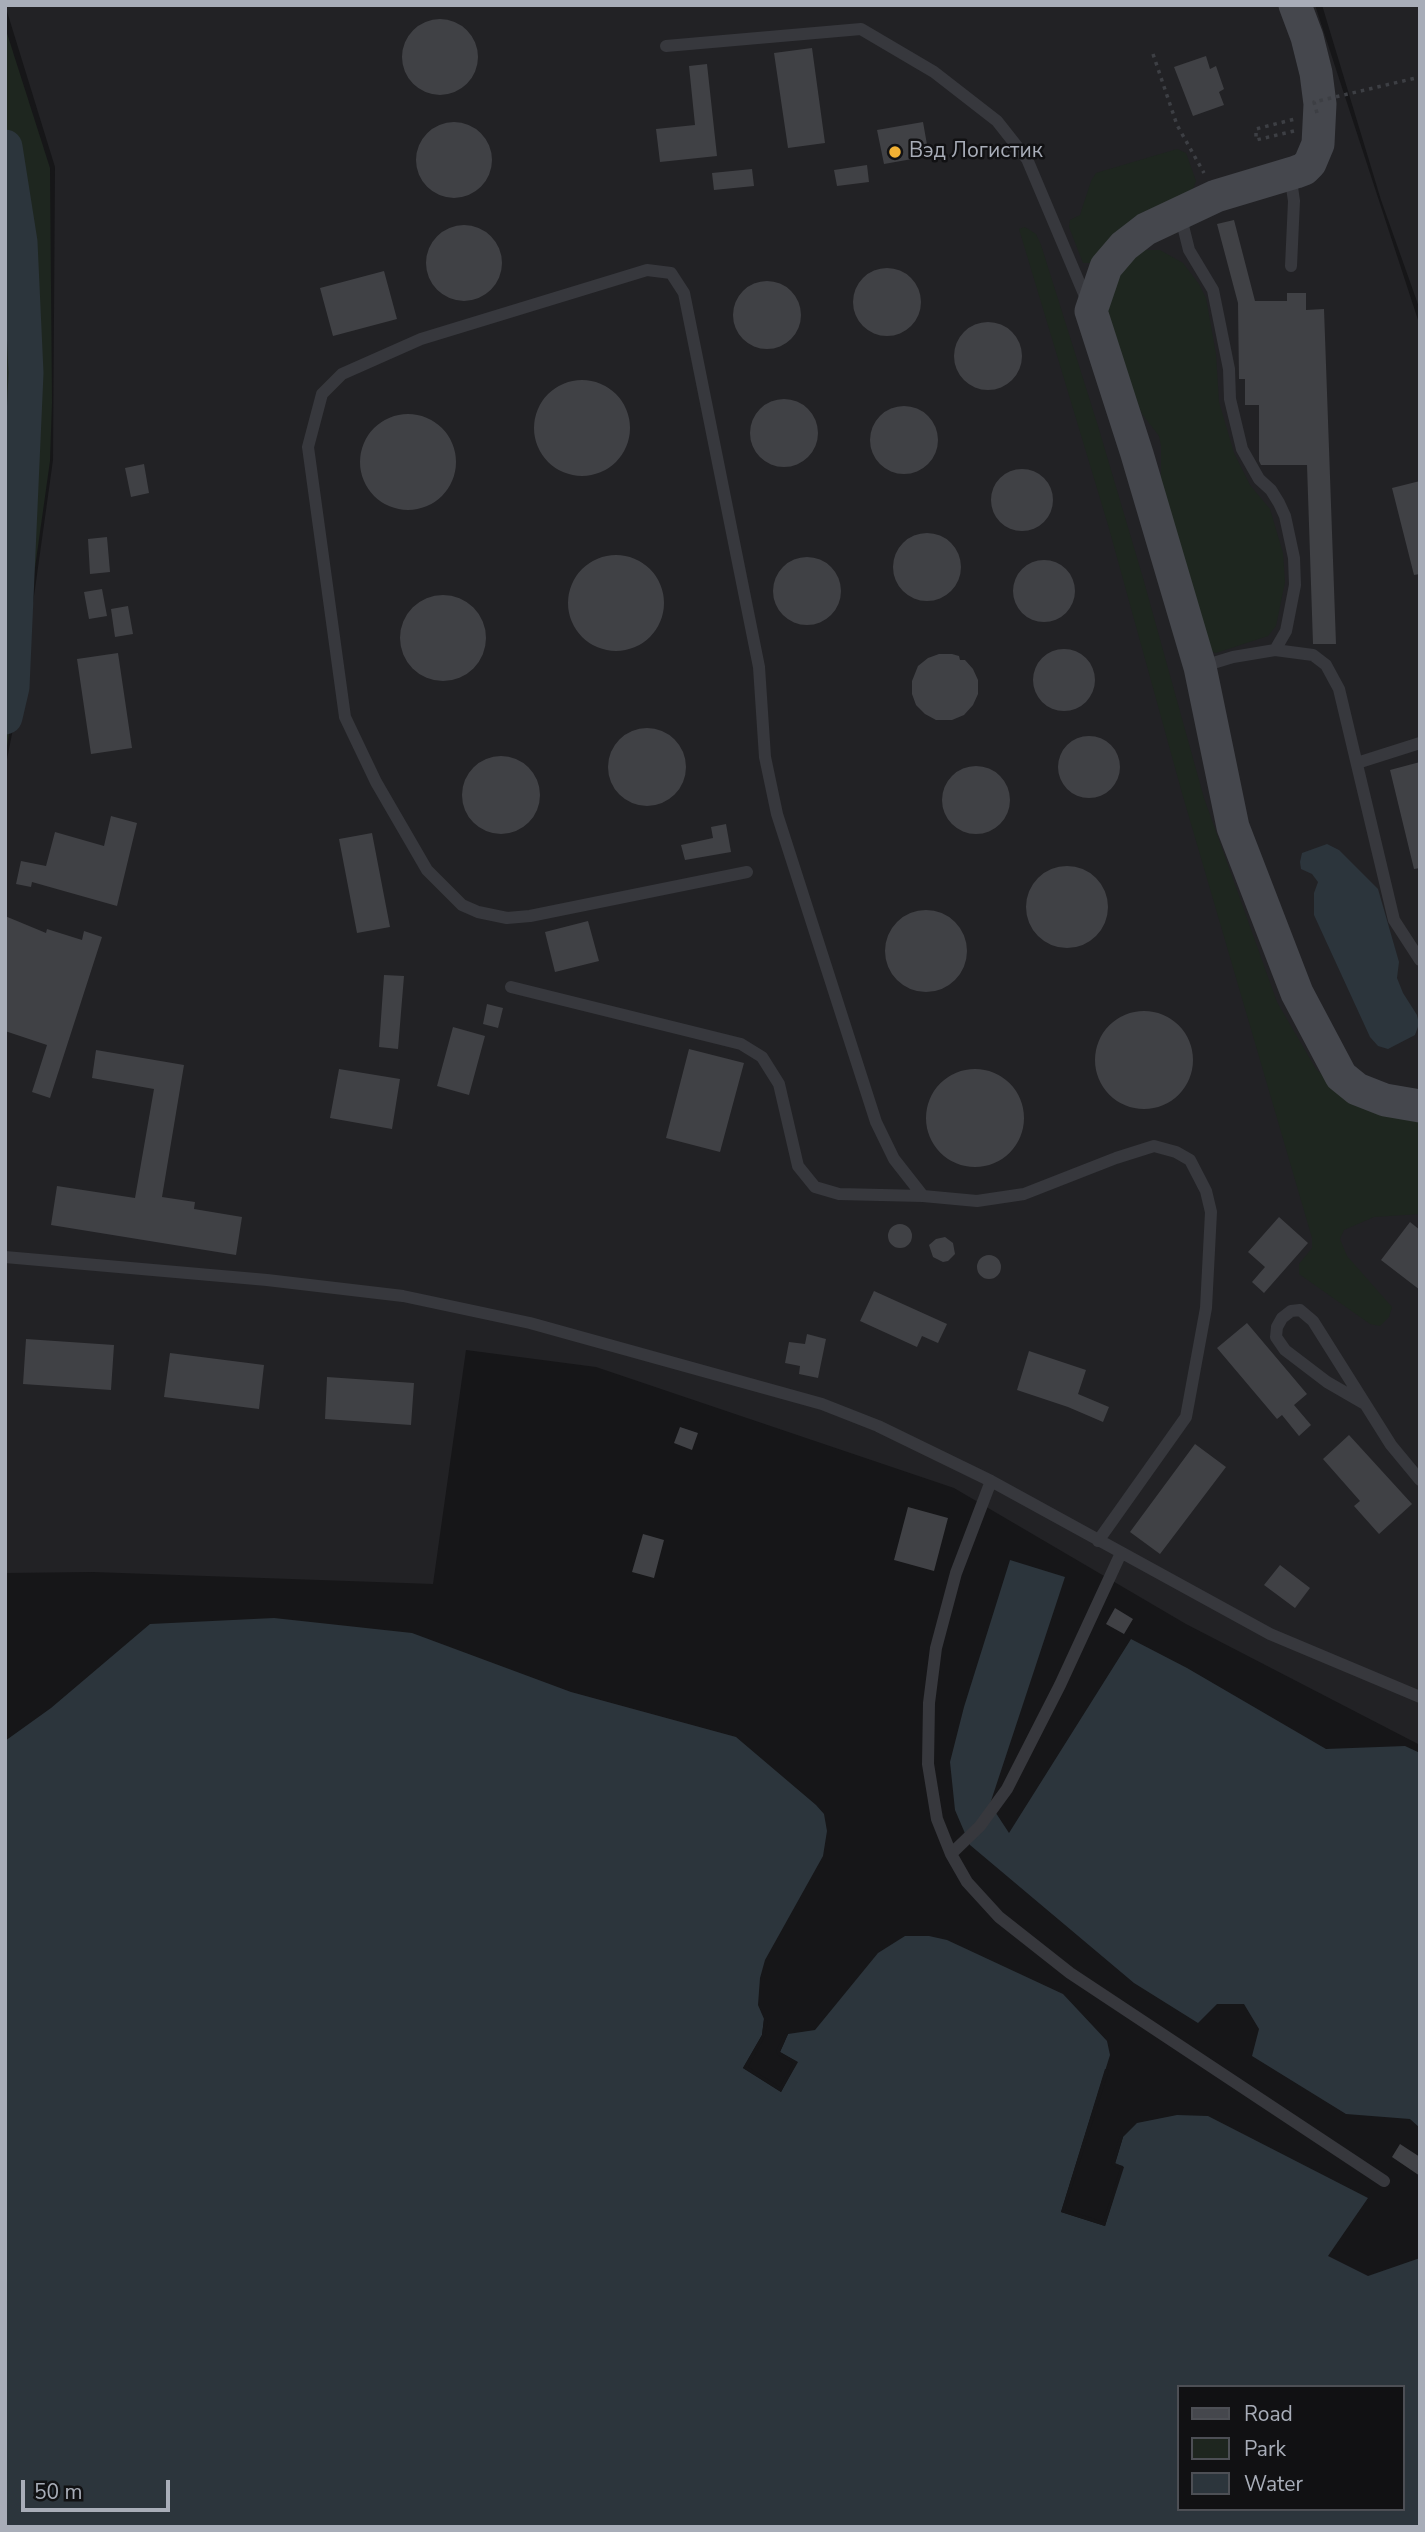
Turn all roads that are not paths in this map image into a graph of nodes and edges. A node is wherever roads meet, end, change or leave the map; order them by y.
1 (1295, 5) edge
2 (666, 46) dead end
3 (1290, 174) junction
4 (1178, 214) junction
5 (1291, 266) dead end
6 (1091, 311) junction
7 (1275, 650) junction
8 (1200, 667) junction
9 (1420, 743) edge
10 (1357, 763) junction
11 (747, 872) dead end
12 (1420, 960) edge
13 (511, 987) dead end
14 (1420, 1106) edge
15 (923, 1196) junction
16 (5, 1257) edge
17 (1365, 1404) junction
18 (991, 1480) junction
19 (1420, 1480) edge
20 (1098, 1541) junction
21 (1121, 1553) junction
22 (1420, 1697) edge
23 (951, 1854) junction
24 (1384, 2181) dead end

1 - 3 street
2 - 6 lane
3 - 4 street
3 - 5 lane
4 - 6 street
4 - 7 lane
6 - 8 street
7 - 8 lane
7 - 10 lane
8 - 14 street
9 - 10 lane
10 - 12 lane
11 - 15 lane
13 - 15 lane
15 - 20 lane
16 - 18 lane
17 - 17 lane
17 - 19 lane
18 - 20 lane
18 - 23 lane
20 - 21 lane
21 - 22 lane
21 - 23 lane
23 - 24 lane

